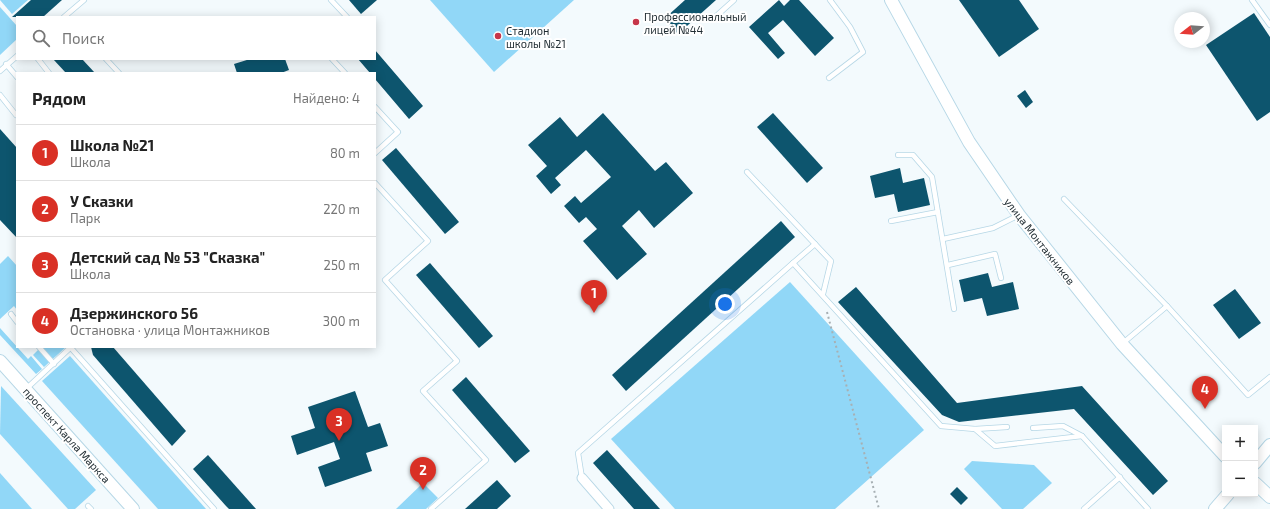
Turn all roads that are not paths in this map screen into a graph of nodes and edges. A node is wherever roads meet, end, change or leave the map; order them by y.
1 (84, 0) edge
2 (331, 0) edge
3 (734, 0) edge
4 (830, 0) edge
5 (891, 0) edge
6 (1252, 0) edge
7 (67, 16) edge
8 (346, 16) edge
9 (714, 18) dead end
10 (1270, 26) edge
11 (16, 57) edge
12 (39, 60) edge
13 (107, 60) edge
14 (333, 60) edge
15 (6, 64) junction
16 (0, 71) edge
17 (49, 72) edge
18 (117, 72) edge
19 (344, 72) edge
20 (16, 76) edge
21 (829, 78) dead end
22 (0, 95) edge
23 (376, 108) edge
24 (16, 115) dead end
25 (376, 152) edge
26 (898, 155) dead end
27 (747, 172) dead end
28 (376, 184) edge
29 (1064, 200) dead end
30 (938, 212) junction
31 (1019, 214) junction
32 (891, 221) dead end
33 (943, 239) junction
34 (815, 244) junction
35 (793, 263) junction
36 (948, 265) junction
37 (1001, 278) dead end
38 (822, 294) junction
39 (1167, 306) junction
40 (954, 309) dead end
41 (11, 314) dead end
42 (16, 321) edge
43 (1122, 344) junction
44 (40, 348) edge
45 (71, 348) edge
46 (0, 361) edge
47 (54, 364) junction
48 (1270, 377) edge
49 (26, 389) junction
50 (1007, 427) dead end
51 (1033, 428) dead end
52 (975, 429) junction
53 (1082, 436) junction
54 (1270, 445) edge
55 (1222, 453) edge
56 (1256, 461) edge
57 (1120, 477) junction
58 (582, 478) joint
59 (1258, 486) edge
60 (1225, 497) edge
61 (1270, 498) edge
62 (133, 509) edge
63 (214, 509) edge
64 (432, 509) edge
65 (609, 509) edge
66 (1084, 509) edge
67 (1148, 509) edge
68 (1215, 509) edge

1 - 7 lane
2 - 8 lane
3 - 9 lane
4 - 21 lane
5 - 31 street, улица Монтажников
6 - 10 lane
11 - 15 lane
12 - 17 lane
13 - 18 lane
14 - 19 lane
15 - 16 lane
15 - 20 lane
22 - 24 lane
23 - 25 lane
26 - 30 lane
27 - 34 lane
28 - 64 lane
29 - 39 lane
30 - 32 lane
30 - 33 lane
31 - 33 lane
31 - 43 street, улица Монтажников
33 - 36 lane
34 - 35 lane
34 - 38 lane
35 - 38 lane
35 - 58 lane
36 - 37 lane
36 - 40 lane
38 - 52 lane
39 - 43 lane
39 - 48 lane
41 - 42 lane
43 - 55 street, улица Монтажников
44 - 47 lane
45 - 47 lane
45 - 63 lane
46 - 49 street, проспект Карла Маркса
47 - 49 lane
49 - 62 street, проспект Карла Маркса
50 - 52 lane
51 - 53 lane
52 - 53 lane
53 - 57 lane
54 - 56 street
57 - 66 lane
57 - 67 lane
58 - 65 street
59 - 61 street
60 - 68 street

